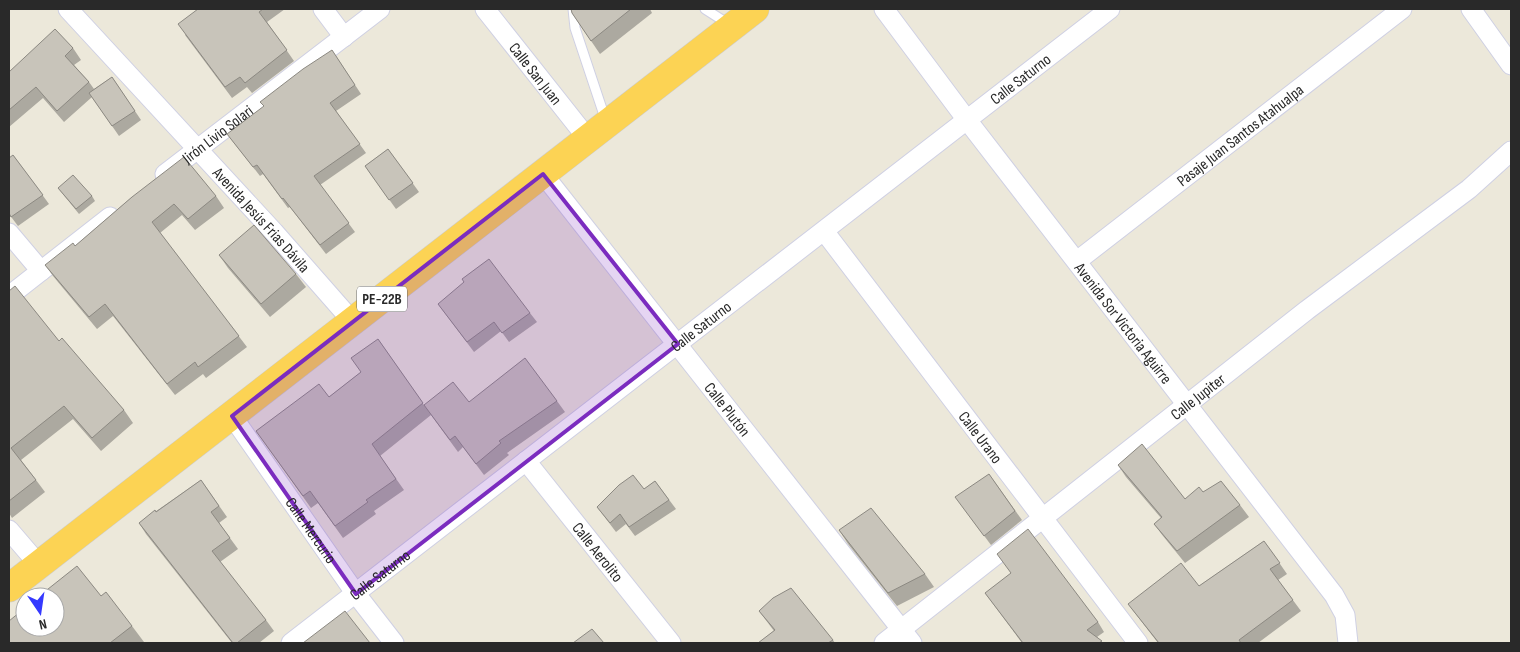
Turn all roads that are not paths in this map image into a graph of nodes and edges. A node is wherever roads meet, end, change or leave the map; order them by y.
1 (68, 9) edge
2 (323, 9) edge
3 (380, 9) edge
4 (485, 9) edge
5 (574, 9) edge
6 (705, 9) edge
7 (755, 9) edge
8 (884, 9) edge
9 (1110, 9) edge
10 (1402, 9) edge
11 (1471, 9) edge
12 (732, 26) junction
13 (344, 37) junction
14 (1511, 65) edge
15 (967, 120) junction
16 (597, 131) junction
17 (198, 149) junction
18 (1511, 151) edge
19 (543, 174) junction
20 (151, 186) edge
21 (127, 204) edge
22 (824, 231) junction
23 (9, 233) edge
24 (1077, 261) junction
25 (41, 271) junction
26 (9, 296) edge
27 (353, 322) junction
28 (678, 344) junction
29 (1187, 404) junction
30 (232, 416) junction
31 (526, 461) junction
32 (1042, 518) junction
33 (9, 530) edge
34 (39, 565) junction
35 (9, 588) edge
36 (356, 594) junction
37 (906, 636) edge
38 (291, 643) edge
39 (394, 643) edge
40 (671, 643) edge
41 (884, 643) edge
42 (1138, 643) edge
43 (1348, 643) edge

1 - 17 street, Avenida Jesús Frias Dávila
2 - 13 street
3 - 13 street, Jirón Livio Solari
4 - 16 street, Calle San Juan
5 - 16 lane
6 - 12 lane
7 - 12 highway, PE-22B
8 - 15 street, Avenida Sor Victoria Aguirre
9 - 15 street, Calle Saturno
10 - 24 street, Pasaje Juan Santos Atahualpa
11 - 14 street
12 - 16 highway, PE-22B
13 - 17 street, Jirón Livio Solari
15 - 22 street, Calle Saturno
15 - 24 street, Avenida Sor Victoria Aguirre
16 - 19 highway, PE-22B
17 - 20 street, Jirón Livio Solari
17 - 27 street, Avenida Jesús Frias Dávila
18 - 29 street, Calle Jupiter
19 - 27 highway, PE-22B
19 - 28 street, Calle Plutón
21 - 25 street
22 - 28 street, Calle Saturno
22 - 32 street, Calle Urano
23 - 25 street
24 - 29 street, Avenida Sor Victoria Aguirre
25 - 26 street
27 - 30 highway, PE-22B
28 - 31 street, Calle Saturno
28 - 37 street, Calle Plutón
29 - 32 street, Calle Jupiter
29 - 43 street, Avenida Sor Victoria Aguirre
30 - 34 highway, PE-22B
30 - 36 street, Calle Mercurio
31 - 36 street, Calle Saturno
31 - 40 street, Calle Aerolito
32 - 37 street, Calle Jupiter
32 - 42 street, Calle Urano
33 - 34 street
34 - 35 highway, PE-22B
36 - 38 street, Calle Saturno
36 - 39 street, Calle Mercurio
37 - 41 street, Calle Jupiter

